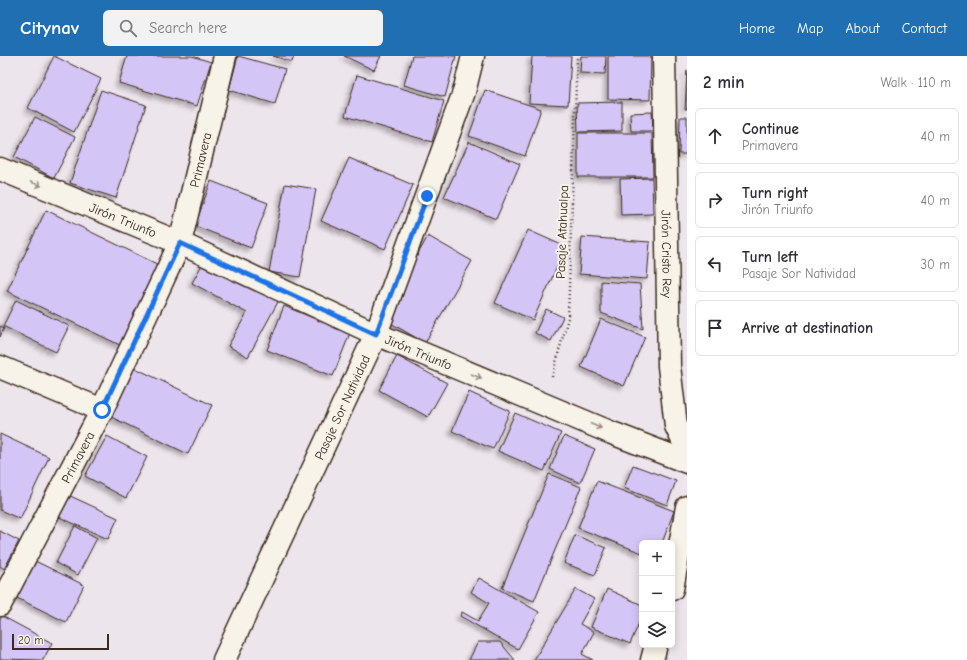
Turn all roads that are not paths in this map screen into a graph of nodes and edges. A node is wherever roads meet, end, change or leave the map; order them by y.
1 (225, 56) edge
2 (473, 56) edge
3 (664, 56) edge
4 (0, 169) edge
5 (180, 243) junction
6 (376, 334) junction
7 (0, 367) edge
8 (102, 410) junction
9 (687, 449) edge
10 (687, 462) edge
11 (687, 507) edge
12 (674, 576) edge
13 (0, 604) edge
14 (655, 648) edge
15 (224, 660) edge
16 (652, 660) edge

1 - 5 street, Primavera
2 - 6 street, Pasaje Sor Natividad
3 - 9 street, Jirón Cristo Rey
4 -> 5 street, Jirón Triunfo
5 - 6 street, Jirón Triunfo
5 - 8 street, Primavera
6 -> 10 street, Jirón Triunfo
6 - 15 street, Pasaje Sor Natividad
7 - 8 street
8 - 13 street, Primavera
11 - 12 street
14 - 16 street

